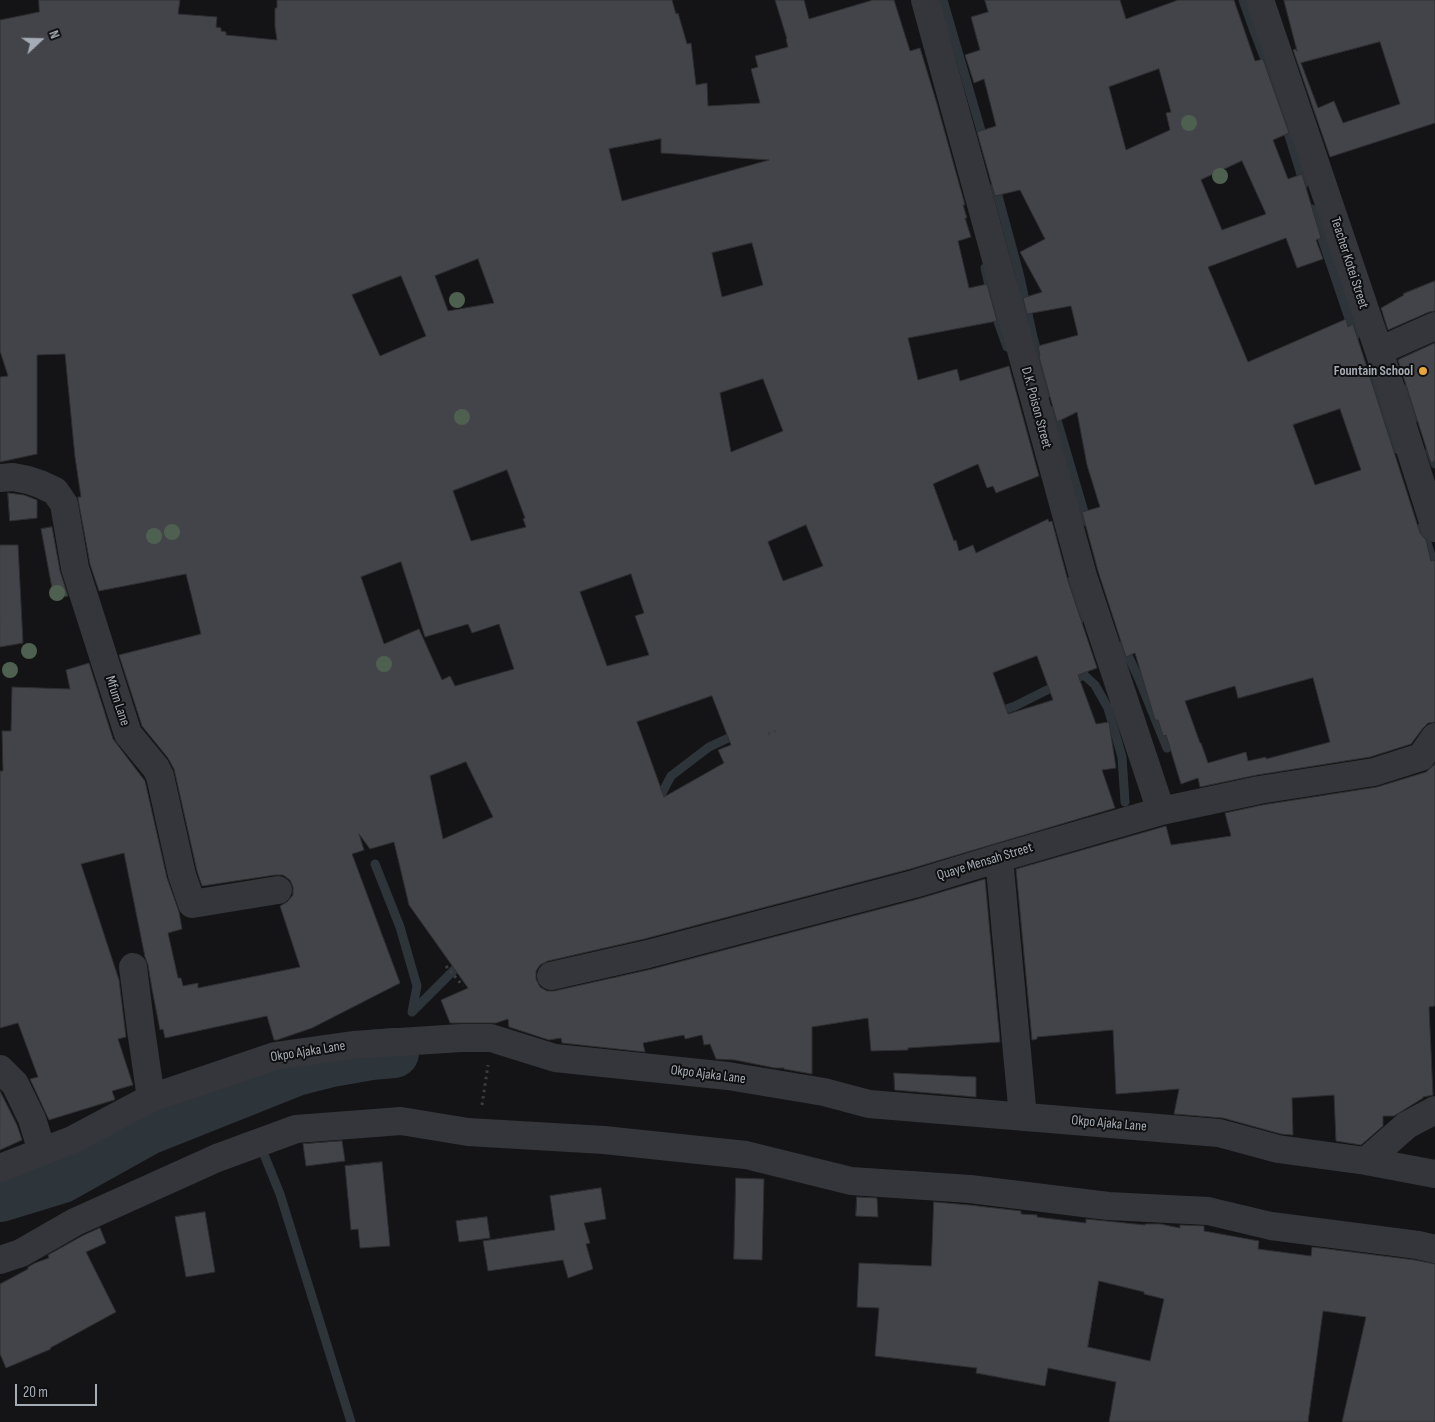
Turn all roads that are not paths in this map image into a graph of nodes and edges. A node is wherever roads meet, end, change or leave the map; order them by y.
1 (925, 0) edge
2 (1260, 0) edge
3 (1435, 326) edge
4 (1378, 352) junction
5 (0, 478) edge
6 (1435, 528) edge
7 (1430, 754) edge
8 (1160, 812) junction
9 (999, 858) junction
10 (278, 890) dead end
11 (133, 967) dead end
12 (551, 976) dead end
13 (0, 1069) edge
14 (151, 1098) junction
15 (1435, 1110) edge
16 (1023, 1117) junction
17 (42, 1151) junction
18 (1366, 1161) junction
19 (0, 1168) edge
20 (1435, 1174) edge
21 (1435, 1249) edge
22 (0, 1260) edge

1 - 8 street, D.K. Poison Street
2 - 4 street, Teacher Kotei Street
3 - 4 street
4 - 6 street, Teacher Kotei Street
5 - 10 street, Mfum Lane
7 - 8 street, Quaye Mensah Street
8 - 9 street, Quaye Mensah Street
9 - 12 street, Quaye Mensah Street
9 - 16 street
11 - 14 street
13 - 17 street
14 - 16 street, Okpo Ajaka Lane
14 - 17 street, Okpo Ajaka Lane
15 - 18 street
16 - 18 street, Okpo Ajaka Lane
17 - 19 street, Okpo Ajaka Lane
18 - 20 street, Okpo Ajaka Lane
21 - 22 street

